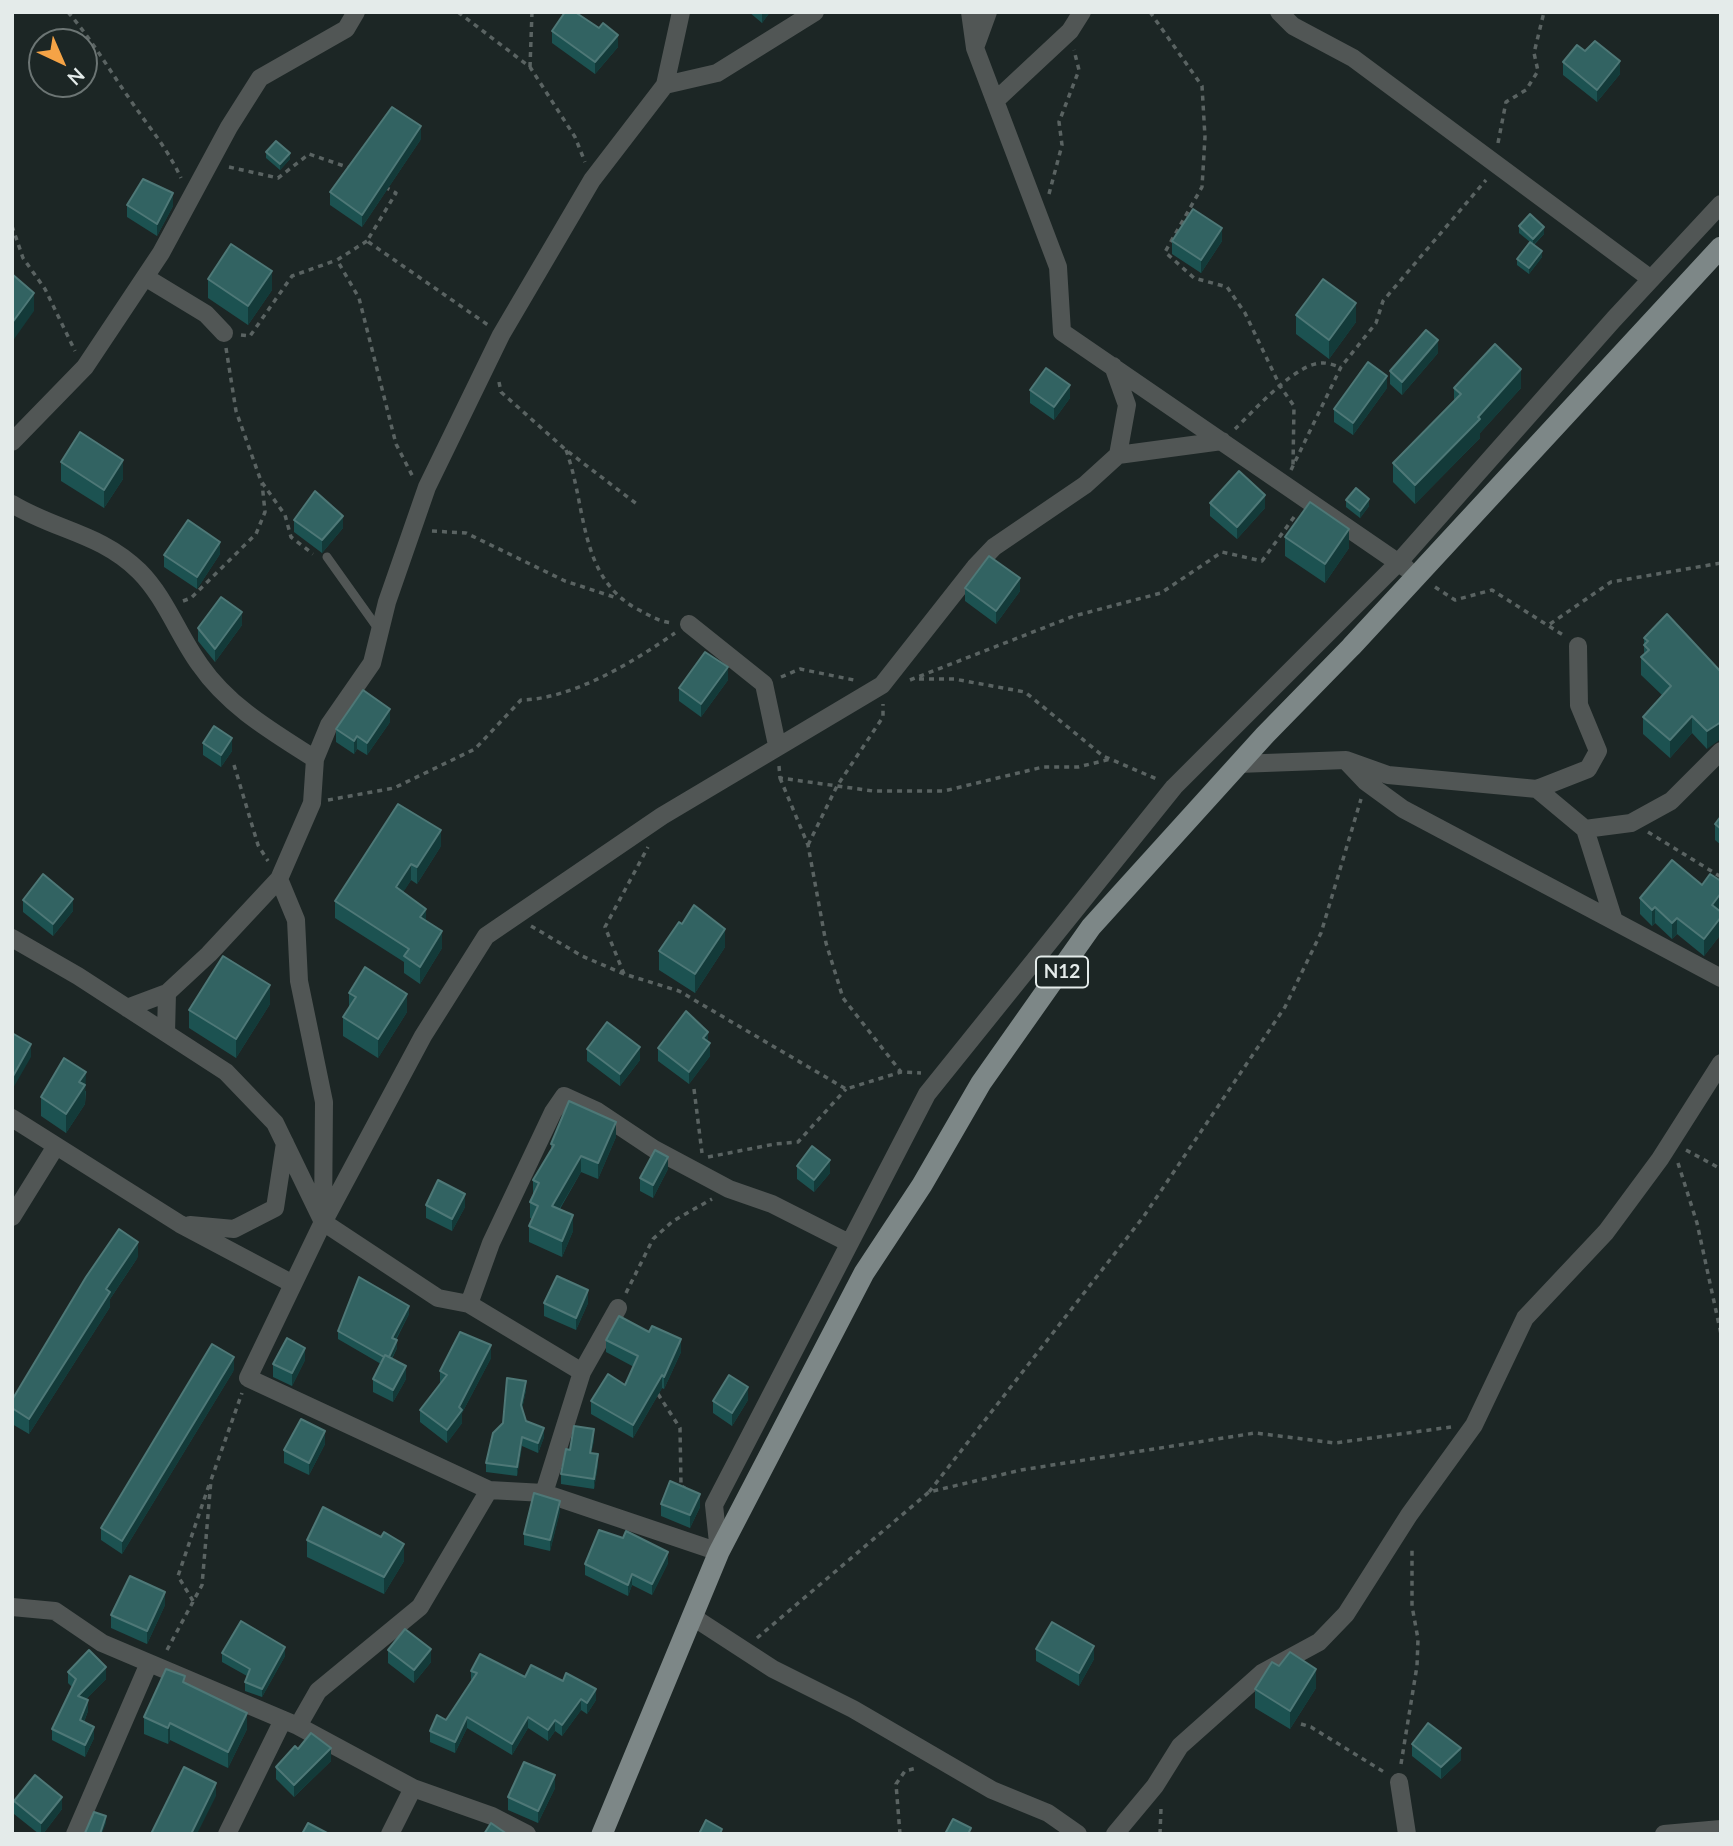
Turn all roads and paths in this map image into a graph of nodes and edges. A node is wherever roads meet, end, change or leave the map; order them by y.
1 (68, 12) edge
2 (356, 12) edge
3 (458, 12) edge
4 (532, 12) edge
5 (681, 12) edge
6 (815, 12) edge
7 (970, 12) edge
8 (988, 12) edge
9 (1082, 12) edge
10 (1150, 12) edge
11 (1279, 12) edge
12 (1544, 12) edge
13 (1069, 31) junction
14 (975, 48) junction
15 (530, 67) junction
16 (665, 85) junction
17 (995, 102) junction
18 (210, 162) junction
19 (1493, 163) junction
20 (351, 168) edge
21 (592, 180) junction
22 (373, 181) edge
23 (190, 198) junction
24 (1721, 204) edge
25 (1042, 225) junction
26 (12, 226) edge
27 (367, 241) junction
28 (1721, 247) edge
29 (337, 260) junction
30 (145, 277) junction
31 (1651, 279) junction
32 (224, 333) junction
33 (501, 335) junction
34 (492, 353) junction
35 (1113, 366) junction
36 (85, 367) junction
37 (1341, 367) junction
38 (1280, 386) junction
39 (1222, 441) junction
40 (12, 442) edge
41 (566, 450) junction
42 (1118, 455) junction
43 (1293, 468) junction
44 (261, 481) junction
45 (1284, 485) junction
46 (12, 488) edge
47 (423, 498) junction
48 (1306, 499) junction
49 (12, 505) edge
50 (638, 505) dead end
51 (33, 517) junction
52 (412, 530) junction
53 (327, 557) joint
54 (1721, 563) edge
55 (1407, 568) junction
56 (619, 599) junction
57 (166, 607) junction
58 (689, 624) junction
59 (1550, 624) junction
60 (380, 632) junction
61 (1578, 646) joint
62 (917, 678) junction
63 (764, 684) junction
64 (882, 685) junction
65 (777, 745) junction
66 (1721, 751) edge
67 (316, 759) junction
68 (1111, 760) junction
69 (1346, 760) junction
70 (1238, 764) junction
71 (234, 765) dead end
72 (780, 778) junction
73 (1366, 782) junction
74 (837, 786) junction
75 (1174, 787) junction
76 (1537, 789) junction
77 (312, 803) junction
78 (662, 816) junction
79 (1631, 823) junction
80 (1586, 829) junction
81 (808, 845) junction
82 (1721, 877) edge
83 (279, 879) junction
84 (515, 916) junction
85 (1614, 921) junction
86 (12, 938) edge
87 (624, 974) junction
88 (1721, 978) edge
89 (167, 993) junction
90 (127, 1008) junction
91 (166, 1033) junction
92 (1721, 1063) edge
93 (901, 1072) junction
94 (942, 1075) junction
95 (694, 1089) dead end
96 (846, 1089) junction
97 (12, 1118) edge
98 (1672, 1141) junction
99 (285, 1143) junction
100 (56, 1146) junction
101 (1721, 1169) edge
102 (729, 1189) junction
103 (12, 1217) edge
104 (323, 1223) junction
105 (180, 1224) junction
106 (849, 1243) junction
107 (293, 1284) junction
108 (469, 1304) junction
109 (618, 1308) joint
110 (1721, 1334) edge
111 (582, 1372) junction
112 (248, 1378) junction
113 (657, 1394) edge
114 (1474, 1425) junction
115 (211, 1480) junction
116 (489, 1490) junction
117 (929, 1492) junction
118 (544, 1493) junction
119 (714, 1505) junction
120 (1409, 1516) junction
121 (719, 1552) junction
122 (193, 1602) junction
123 (12, 1607) edge
124 (693, 1617) junction
125 (744, 1650) junction
126 (153, 1665) junction
127 (290, 1723) junction
128 (1301, 1724) dead end
129 (920, 1768) dead end
130 (1399, 1782) junction
131 (413, 1788) junction
132 (1721, 1829) edge
133 (75, 1834) edge
134 (227, 1834) edge
135 (390, 1834) edge
136 (527, 1834) edge
137 (602, 1834) edge
138 (900, 1834) edge
139 (1078, 1834) edge
140 (1115, 1834) edge
141 (1408, 1834) edge
142 (1664, 1834) edge

1 - 23 path
2 - 18 street
3 - 15 path
4 - 15 path
5 - 16 street
6 - 16 street
7 - 14 street
8 - 14 street
9 - 13 street
10 - 38 path
11 - 19 street
12 - 19 path
13 - 17 street
13 - 25 path
14 - 17 street
15 - 21 path
16 - 21 street
17 - 25 street
18 - 20 path
18 - 23 street
19 - 31 street
19 - 37 path
21 - 33 street
22 - 27 path
23 - 30 street
24 - 31 street
25 - 35 street
26 - 36 path
27 - 29 path
27 - 33 path
28 - 55 main road, N12
29 - 32 path
29 - 47 path
30 - 32 street
30 - 36 street
31 - 55 street
32 - 44 path
33 - 34 street
34 - 41 path
34 - 47 street
35 - 39 street
35 - 42 street
36 - 40 street
37 - 38 path
37 - 43 path
38 - 39 path
38 - 43 path
39 - 42 street
39 - 45 street
41 - 50 path
41 - 56 path
42 - 64 street
43 - 45 path
44 - 53 path
44 - 57 path
45 - 48 street
46 - 51 street
47 - 52 street
48 - 55 street
48 - 62 path
49 - 51 street
51 - 57 street
52 - 56 path
52 - 60 street
53 - 60 lane
54 - 59 path
55 - 59 path
55 - 70 main road, N12
55 - 75 street
56 - 58 path
57 - 67 street
58 - 63 street
58 - 77 path
59 - 61 path
60 - 67 street
61 - 76 street
62 - 64 path
62 - 68 path
63 - 64 path
63 - 65 street
64 - 65 street
64 - 74 path
65 - 72 path
65 - 78 street
66 - 79 street
67 - 77 street
68 - 74 path
68 - 75 path
69 - 70 street
69 - 73 street
69 - 76 street
70 - 121 main road, N12
71 - 83 path
72 - 74 path
72 - 81 path
73 - 85 street
73 - 117 path
74 - 81 path
75 - 94 street
76 - 80 street
77 - 83 street
78 - 84 street
78 - 87 path
79 - 80 street
79 - 82 path
80 - 85 street
81 - 93 path
83 - 89 street
83 - 104 street
84 - 87 path
84 - 104 street
85 - 88 street
86 - 90 street
87 - 96 path
89 - 90 street
89 - 91 street
90 - 91 street
91 - 99 street
92 - 98 street
93 - 94 path
93 - 96 path
94 - 106 street
95 - 96 path
97 - 100 street
98 - 101 path
98 - 110 path
98 - 114 street
99 - 104 street
99 - 105 street
100 - 103 street
100 - 105 street
102 - 106 street
102 - 108 street
102 - 109 path
104 - 107 street
104 - 108 street
105 - 107 street
106 - 119 street
107 - 112 street
108 - 111 street
109 - 111 street
111 - 118 street
112 - 115 path
112 - 116 street
113 - 119 path
114 - 117 path
114 - 120 street
115 - 122 path
115 - 122 path
116 - 118 street
116 - 127 street
117 - 125 path
118 - 121 street
119 - 121 street
120 - 130 path
120 - 140 street
121 - 124 main road, N12
122 - 126 path
123 - 126 street
124 - 125 street
124 - 137 main road, N12
125 - 139 street
126 - 127 street
126 - 133 street
127 - 131 street
127 - 134 street
128 - 130 path
129 - 138 path
130 - 141 street
131 - 135 street
131 - 136 street
132 - 142 street

